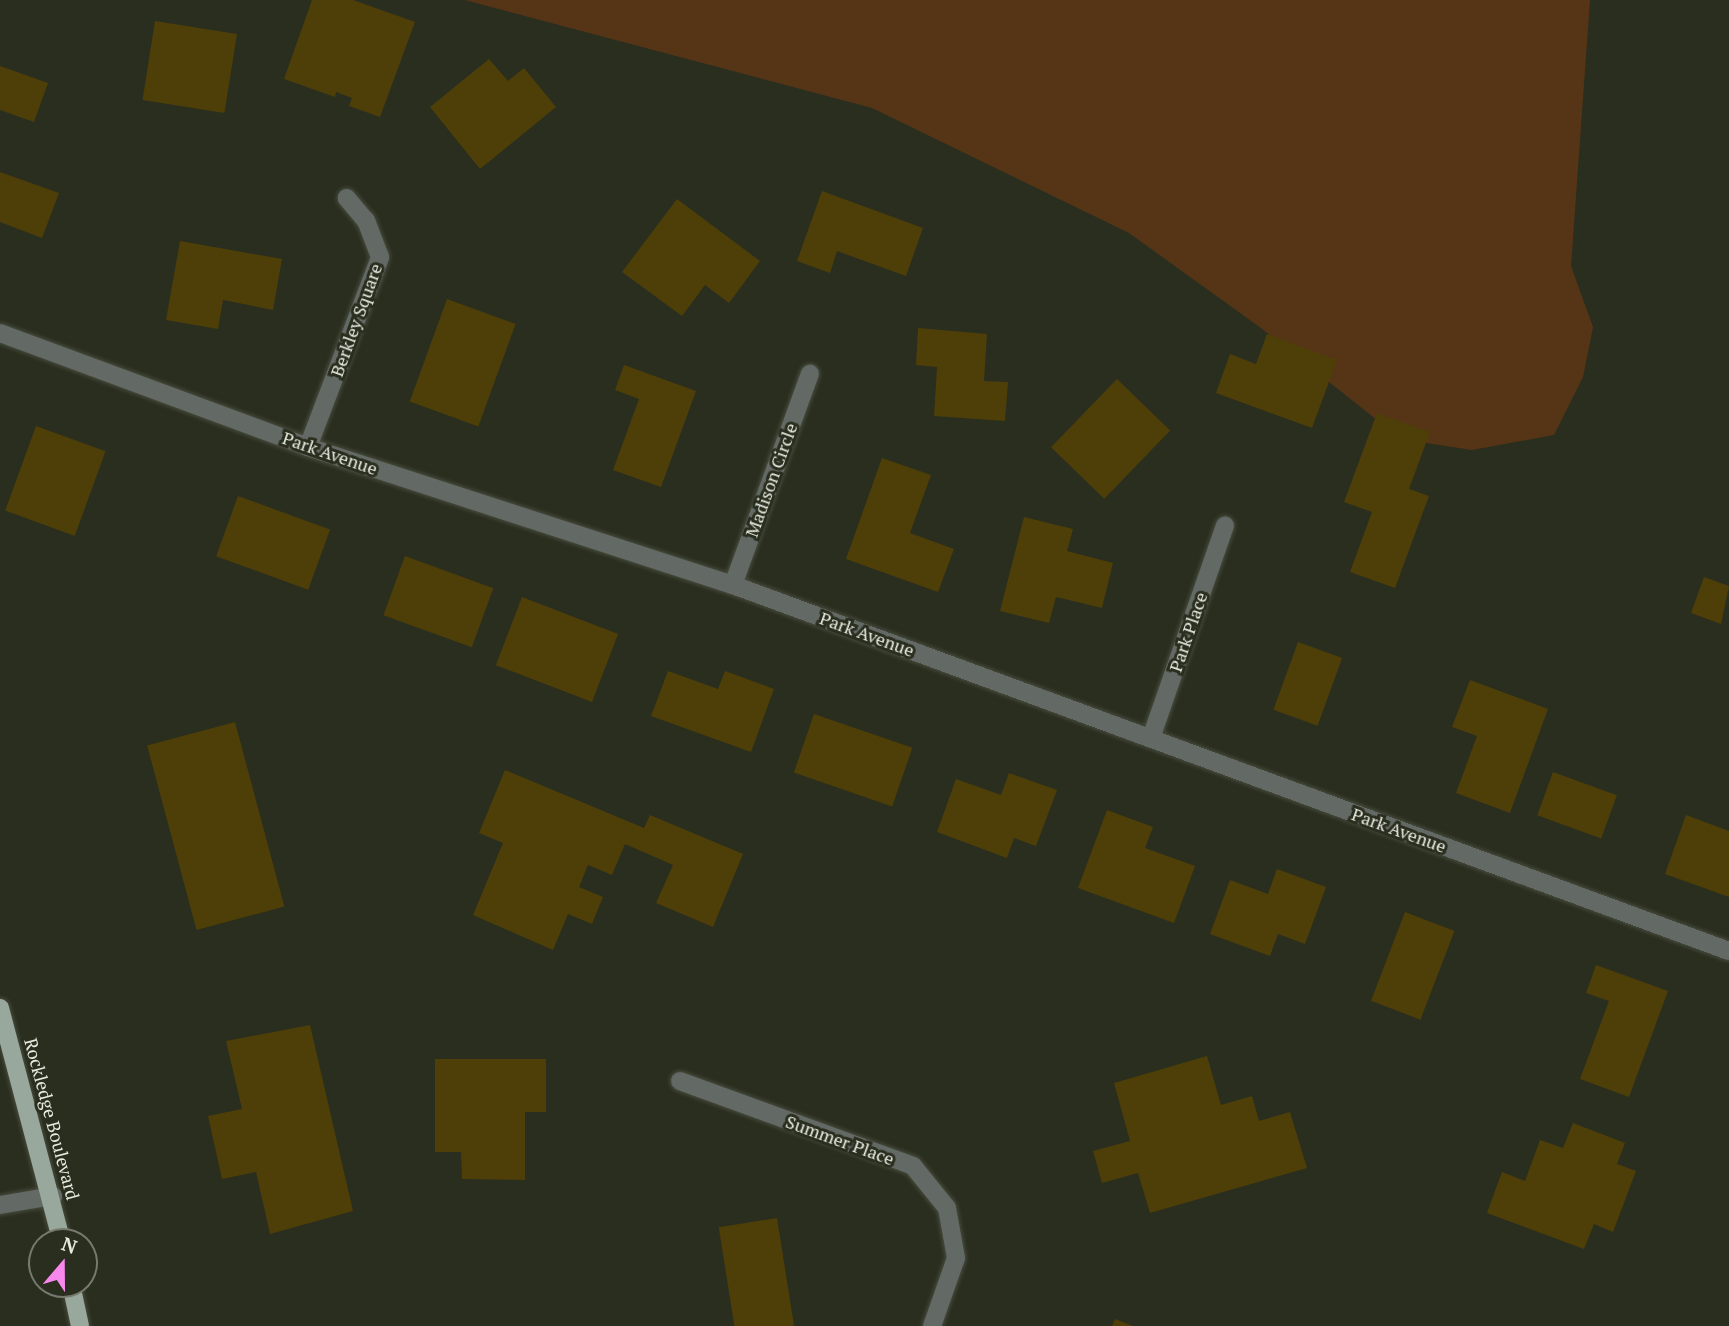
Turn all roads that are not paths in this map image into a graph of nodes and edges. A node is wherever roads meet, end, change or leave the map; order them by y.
1 (346, 198) dead end
2 (0, 332) edge
3 (810, 374) dead end
4 (308, 447) junction
5 (1225, 526) dead end
6 (733, 585) junction
7 (1151, 738) junction
8 (1729, 951) edge
9 (0, 1008) edge
10 (680, 1082) dead end
11 (53, 1196) junction
12 (0, 1205) edge
13 (59, 1228) edge
14 (74, 1298) edge
15 (79, 1326) edge
16 (932, 1326) edge

1 - 4 street, Berkley Square
2 - 4 street, Park Avenue
3 - 6 street, Madison Circle
4 - 6 street, Park Avenue
5 - 7 street, Park Place
6 - 7 street, Park Avenue
7 - 8 street, Park Avenue
9 - 11 main road, Rockledge Boulevard
10 - 16 street, Summer Place
11 - 12 street
11 - 13 main road, Rockledge Boulevard
14 - 15 main road

